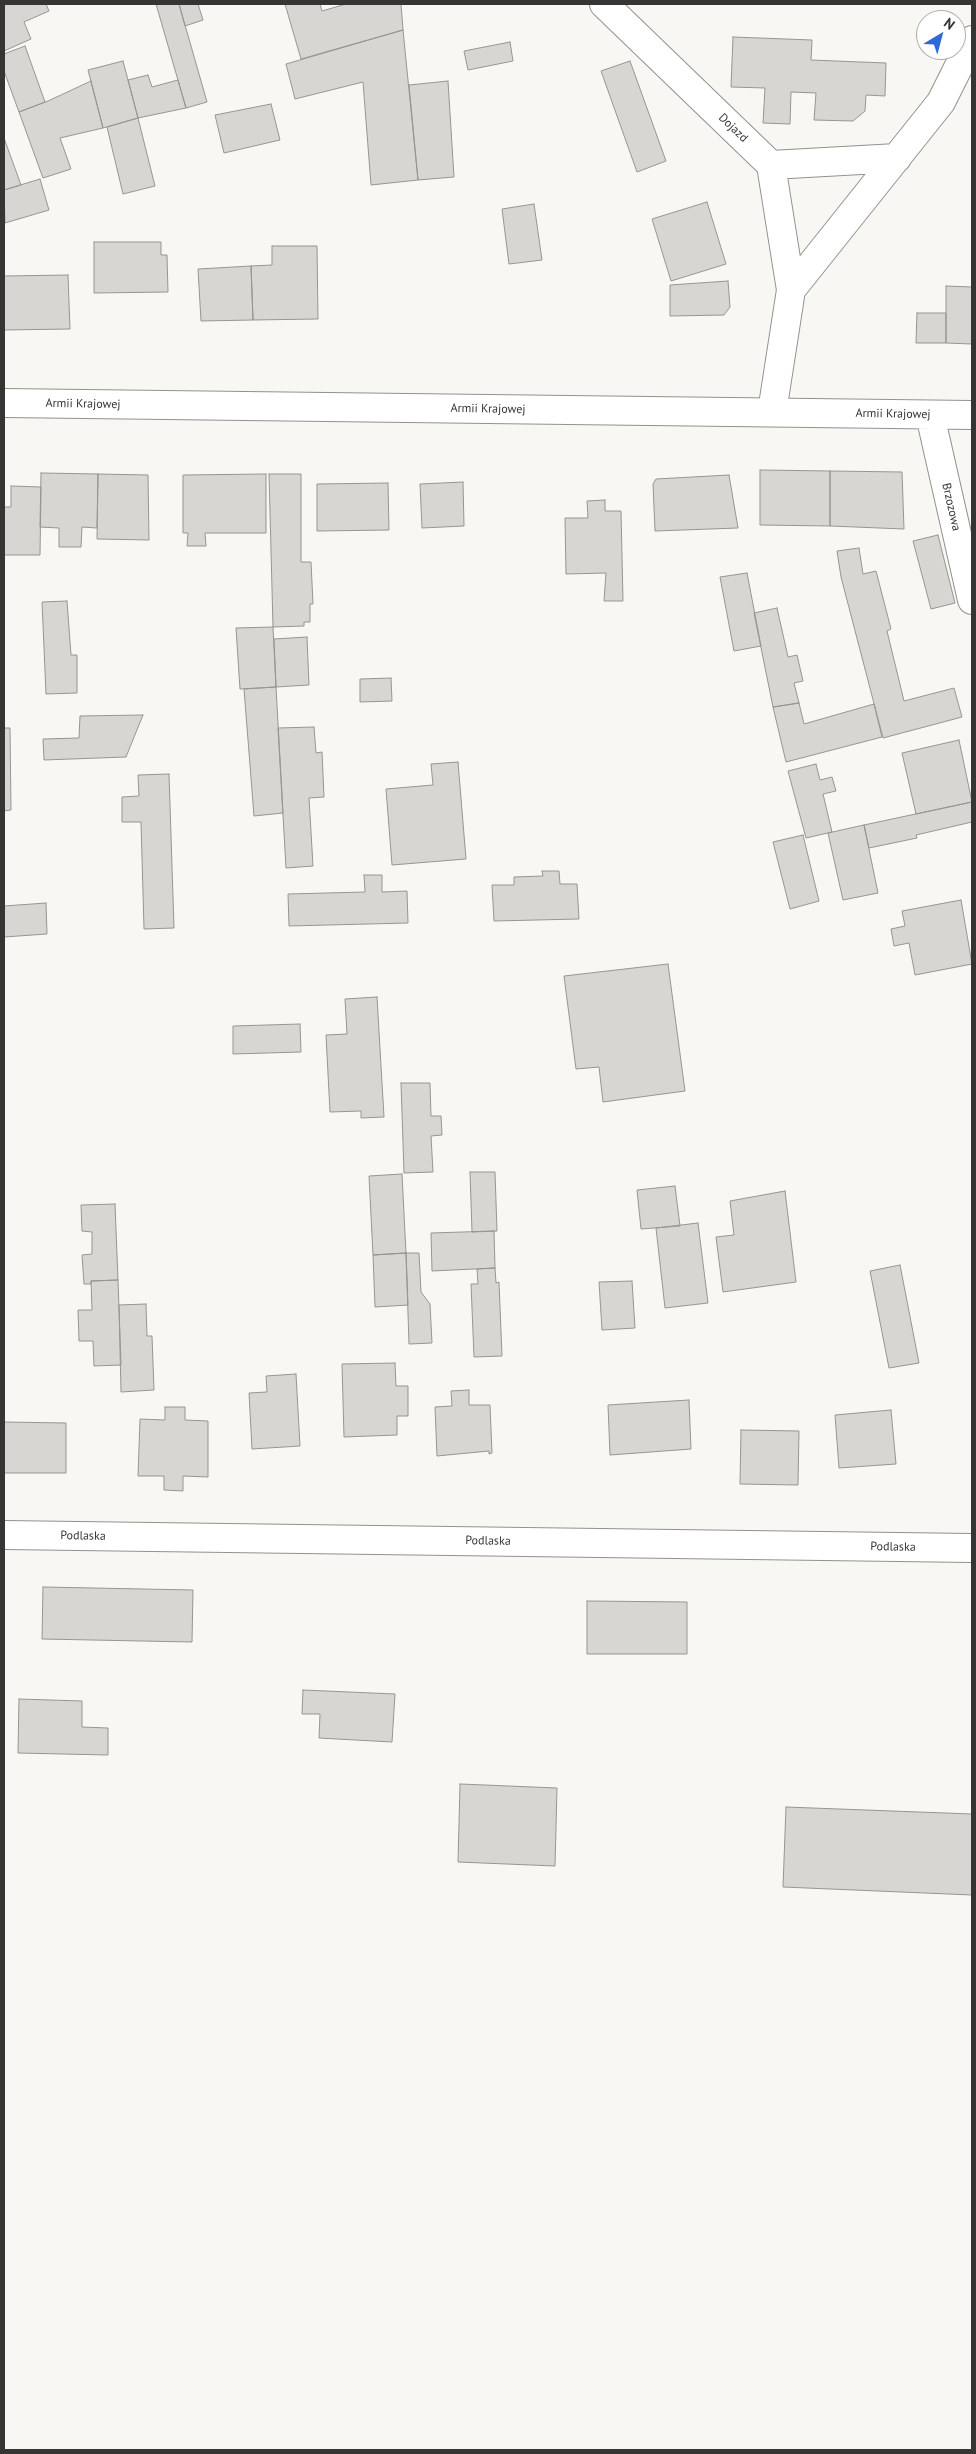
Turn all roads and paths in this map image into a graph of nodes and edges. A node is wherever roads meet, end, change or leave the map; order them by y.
1 (604, 4) edge
2 (972, 40) edge
3 (896, 158) junction
4 (770, 165) junction
5 (791, 290) junction
6 (4, 402) edge
7 (772, 412) junction
8 (930, 414) junction
9 (972, 415) edge
10 (972, 600) edge
11 (4, 1535) edge
12 (972, 1548) edge

1 - 4 street, Dojazd
2 - 3 street
3 - 4 street
3 - 5 street
4 - 5 street
5 - 7 street
6 - 7 street, Armii Krajowej
7 - 8 street, Armii Krajowej
8 - 9 street, Armii Krajowej
8 - 10 street, Brzozowa
11 - 12 street, Podlaska

